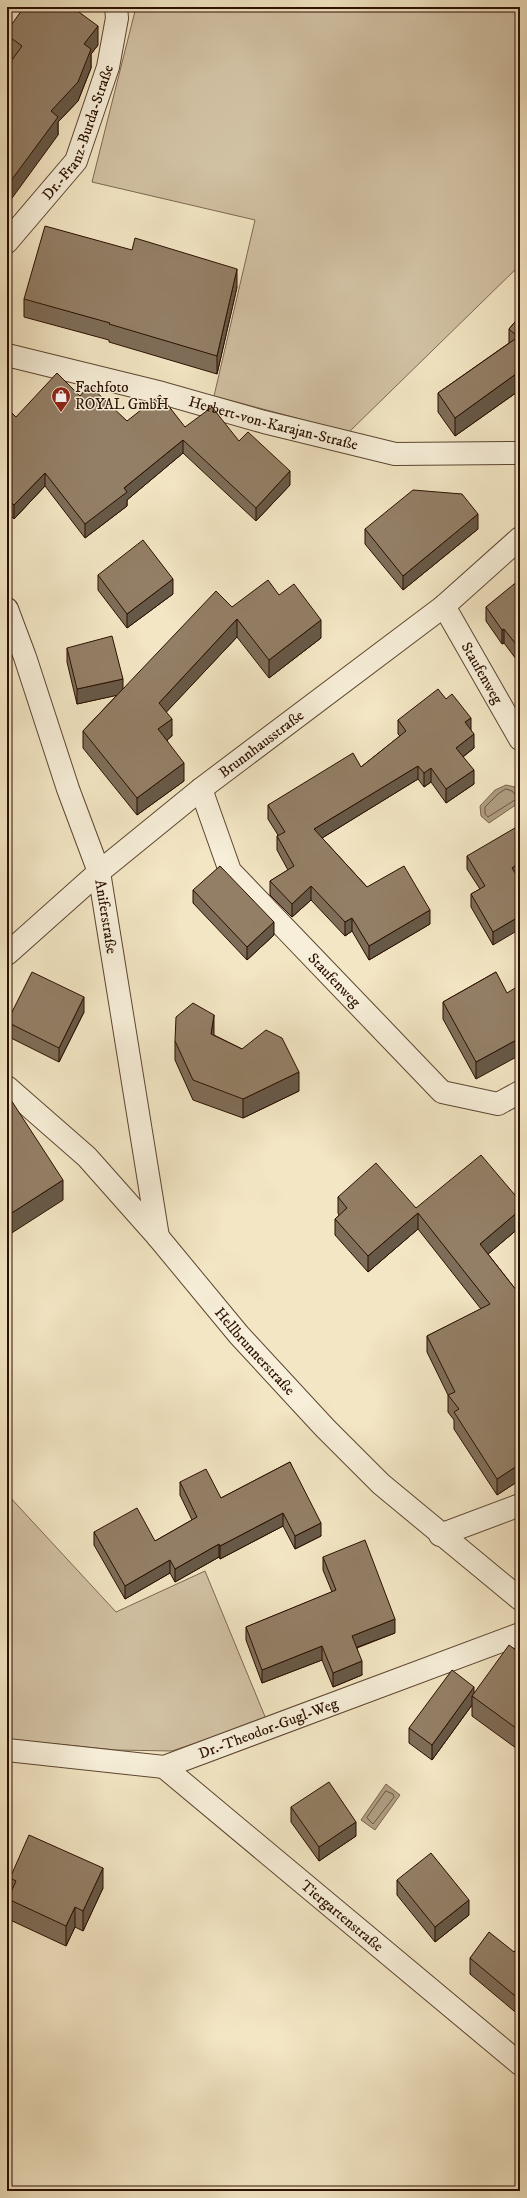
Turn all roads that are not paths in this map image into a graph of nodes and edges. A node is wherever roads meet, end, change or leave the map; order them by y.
1 (116, 7) edge
2 (7, 242) edge
3 (7, 355) edge
4 (520, 453) edge
5 (520, 538) edge
6 (444, 606) junction
7 (7, 609) edge
8 (520, 740) edge
9 (201, 790) junction
10 (99, 872) junction
11 (7, 954) edge
12 (7, 1087) edge
13 (520, 1092) edge
14 (158, 1237) junction
15 (520, 1505) edge
16 (440, 1535) junction
17 (520, 1599) edge
18 (520, 1634) edge
19 (7, 1750) edge
20 (164, 1767) junction
21 (520, 2064) edge

1 - 2 street, Dr.-Franz-Burda-Straße
3 - 4 street, Herbert-von-Karajan-Straße
5 - 6 street, Brunnhausstraße
6 - 8 street, Staufenweg
6 - 9 street, Brunnhausstraße
7 - 10 street, Aniferstraße
9 - 10 street, Brunnhausstraße
9 - 13 street, Staufenweg
10 - 11 street, Brunnhausstraße
10 - 14 street, Aniferstraße
12 - 14 street, Hellbrunnerstraße
14 - 16 street, Hellbrunnerstraße
15 - 16 street
16 - 17 street, Hellbrunnerstraße
18 - 20 street, Dr.-Theodor-Gugl-Weg
19 - 20 street, Dr.-Theodor-Gugl-Weg
20 - 21 street, Tiergartenstraße

